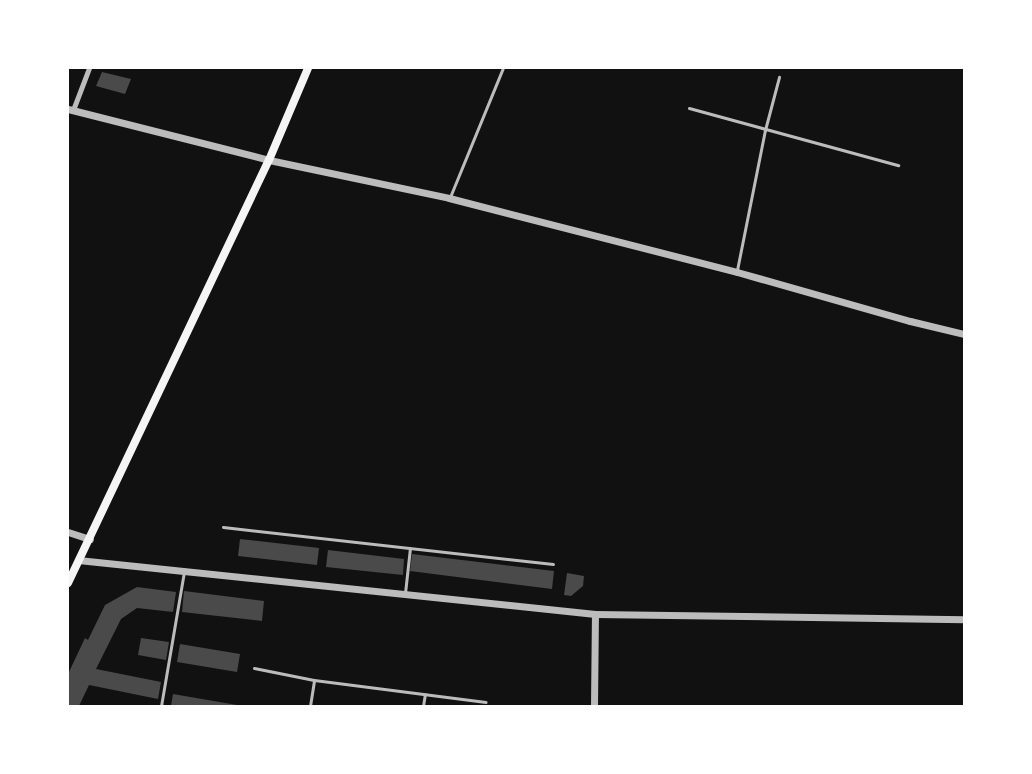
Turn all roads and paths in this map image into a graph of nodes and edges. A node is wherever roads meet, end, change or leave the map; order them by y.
1 (89, 68) edge
2 (308, 68) edge
3 (503, 68) edge
4 (779, 77) dead end
5 (689, 108) dead end
6 (70, 110) edge
7 (765, 130) junction
8 (269, 160) junction
9 (898, 165) dead end
10 (449, 198) junction
11 (737, 272) junction
12 (964, 334) edge
13 (223, 527) dead end
14 (68, 532) edge
15 (90, 539) junction
16 (411, 548) junction
17 (78, 560) junction
18 (553, 564) dead end
19 (185, 571) junction
20 (68, 583) edge
21 (405, 594) junction
22 (595, 614) junction
23 (964, 619) edge
24 (254, 668) dead end
25 (314, 680) junction
26 (425, 694) junction
27 (486, 702) dead end
28 (162, 706) edge
29 (310, 706) edge
30 (423, 706) edge
31 (594, 706) edge

1 - 6 street
2 - 8 main road
3 - 10 lane
4 - 7 lane
5 - 7 lane
6 - 8 street
7 - 9 lane
7 - 11 lane
8 - 10 street
8 - 15 main road
10 - 11 street
11 - 12 street
13 - 16 lane
14 - 15 street
15 - 17 main road
16 - 18 lane
16 - 21 lane
17 - 19 street
17 - 20 main road
19 - 21 street
19 - 28 lane
21 - 22 street
22 - 23 street
22 - 31 street
24 - 25 lane
25 - 26 lane
25 - 29 lane
26 - 27 lane
26 - 30 lane

